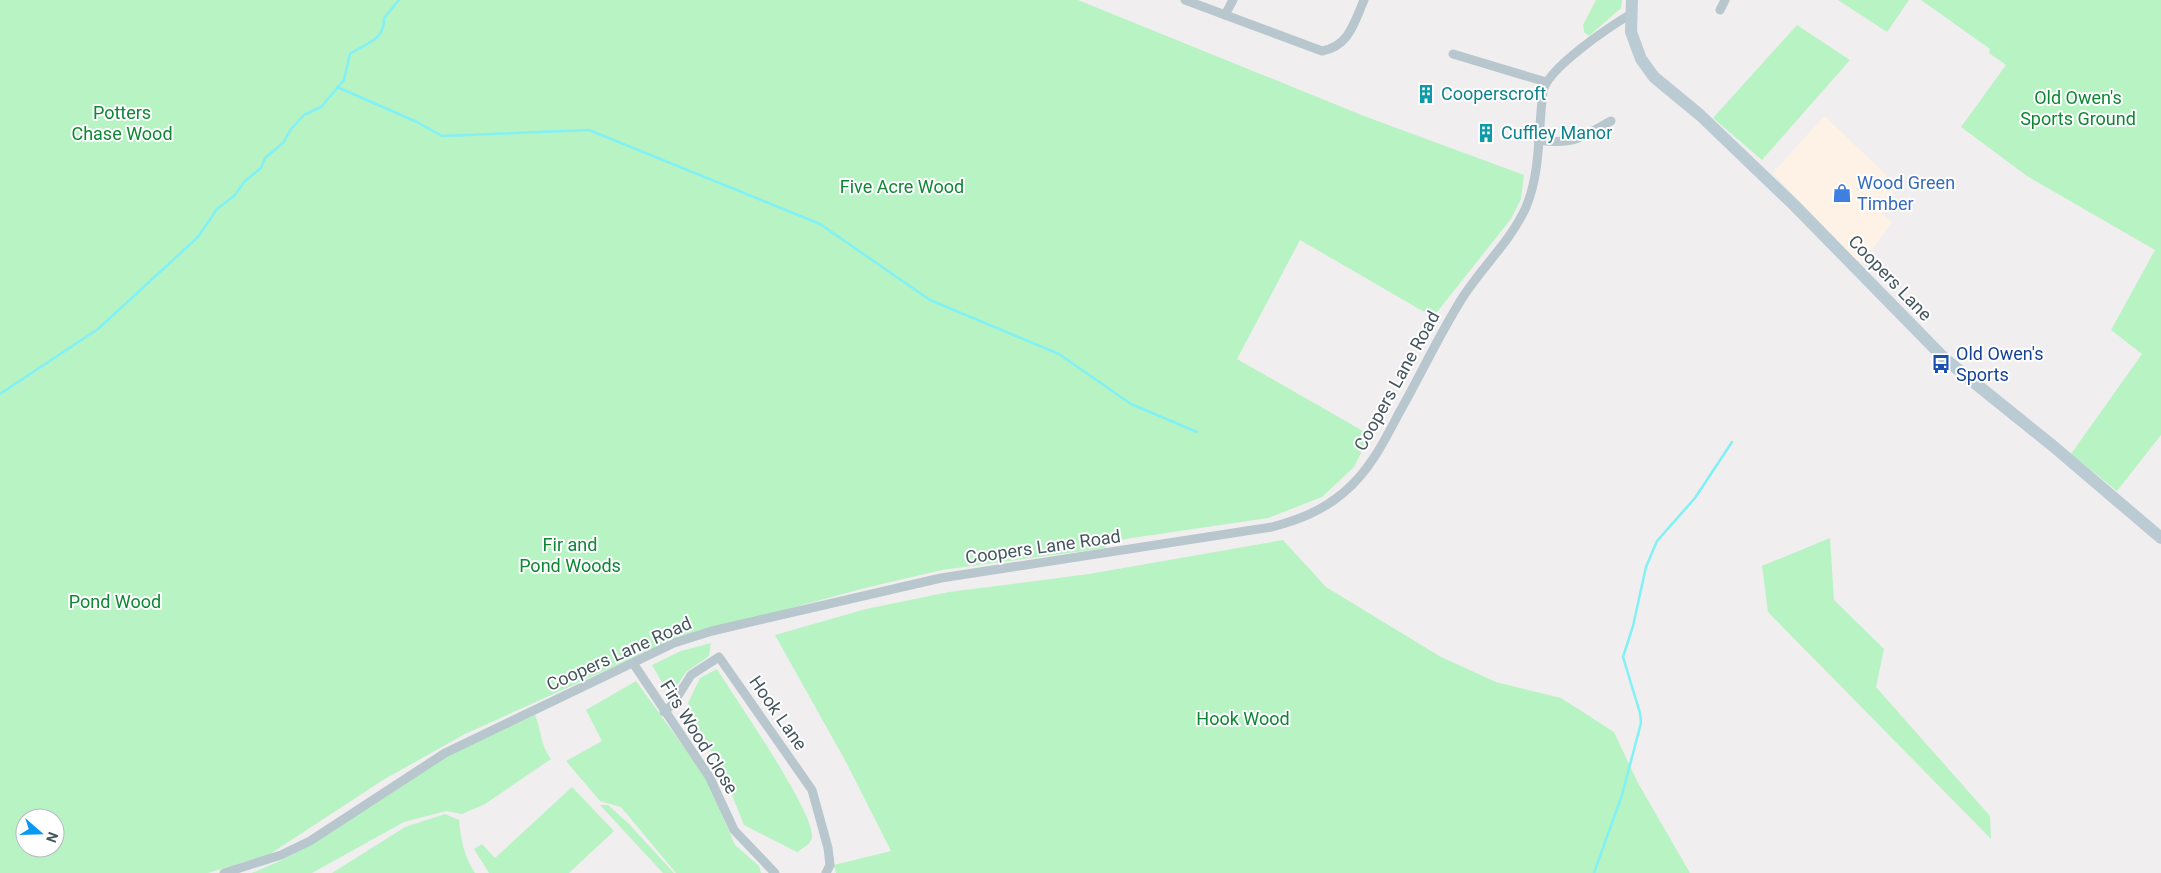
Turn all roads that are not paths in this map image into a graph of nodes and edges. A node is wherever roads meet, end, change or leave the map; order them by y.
1 (1185, 0) edge
2 (1232, 0) edge
3 (1364, 0) edge
4 (1632, 0) edge
5 (1725, 0) edge
6 (1720, 10) dead end
7 (1631, 14) junction
8 (1225, 15) junction
9 (1453, 54) dead end
10 (1546, 82) junction
11 (1611, 121) dead end
12 (1538, 140) junction
13 (2161, 538) edge
14 (633, 663) junction
15 (664, 712) junction
16 (828, 869) edge
17 (224, 873) edge
18 (775, 873) edge

1 - 8 street
2 - 8 street
3 - 8 street
4 - 7 main road, Coopers Lane
5 - 6 street
7 - 10 street
7 - 13 main road, Coopers Lane
9 - 10 street
10 - 12 street, Coopers Lane Road
11 - 12 street
12 - 14 street, Coopers Lane Road
14 - 15 street, Firs Wood Close
14 - 17 street, Coopers Lane Road
15 - 16 street, Hook Lane
15 - 18 street, Firs Wood Close

